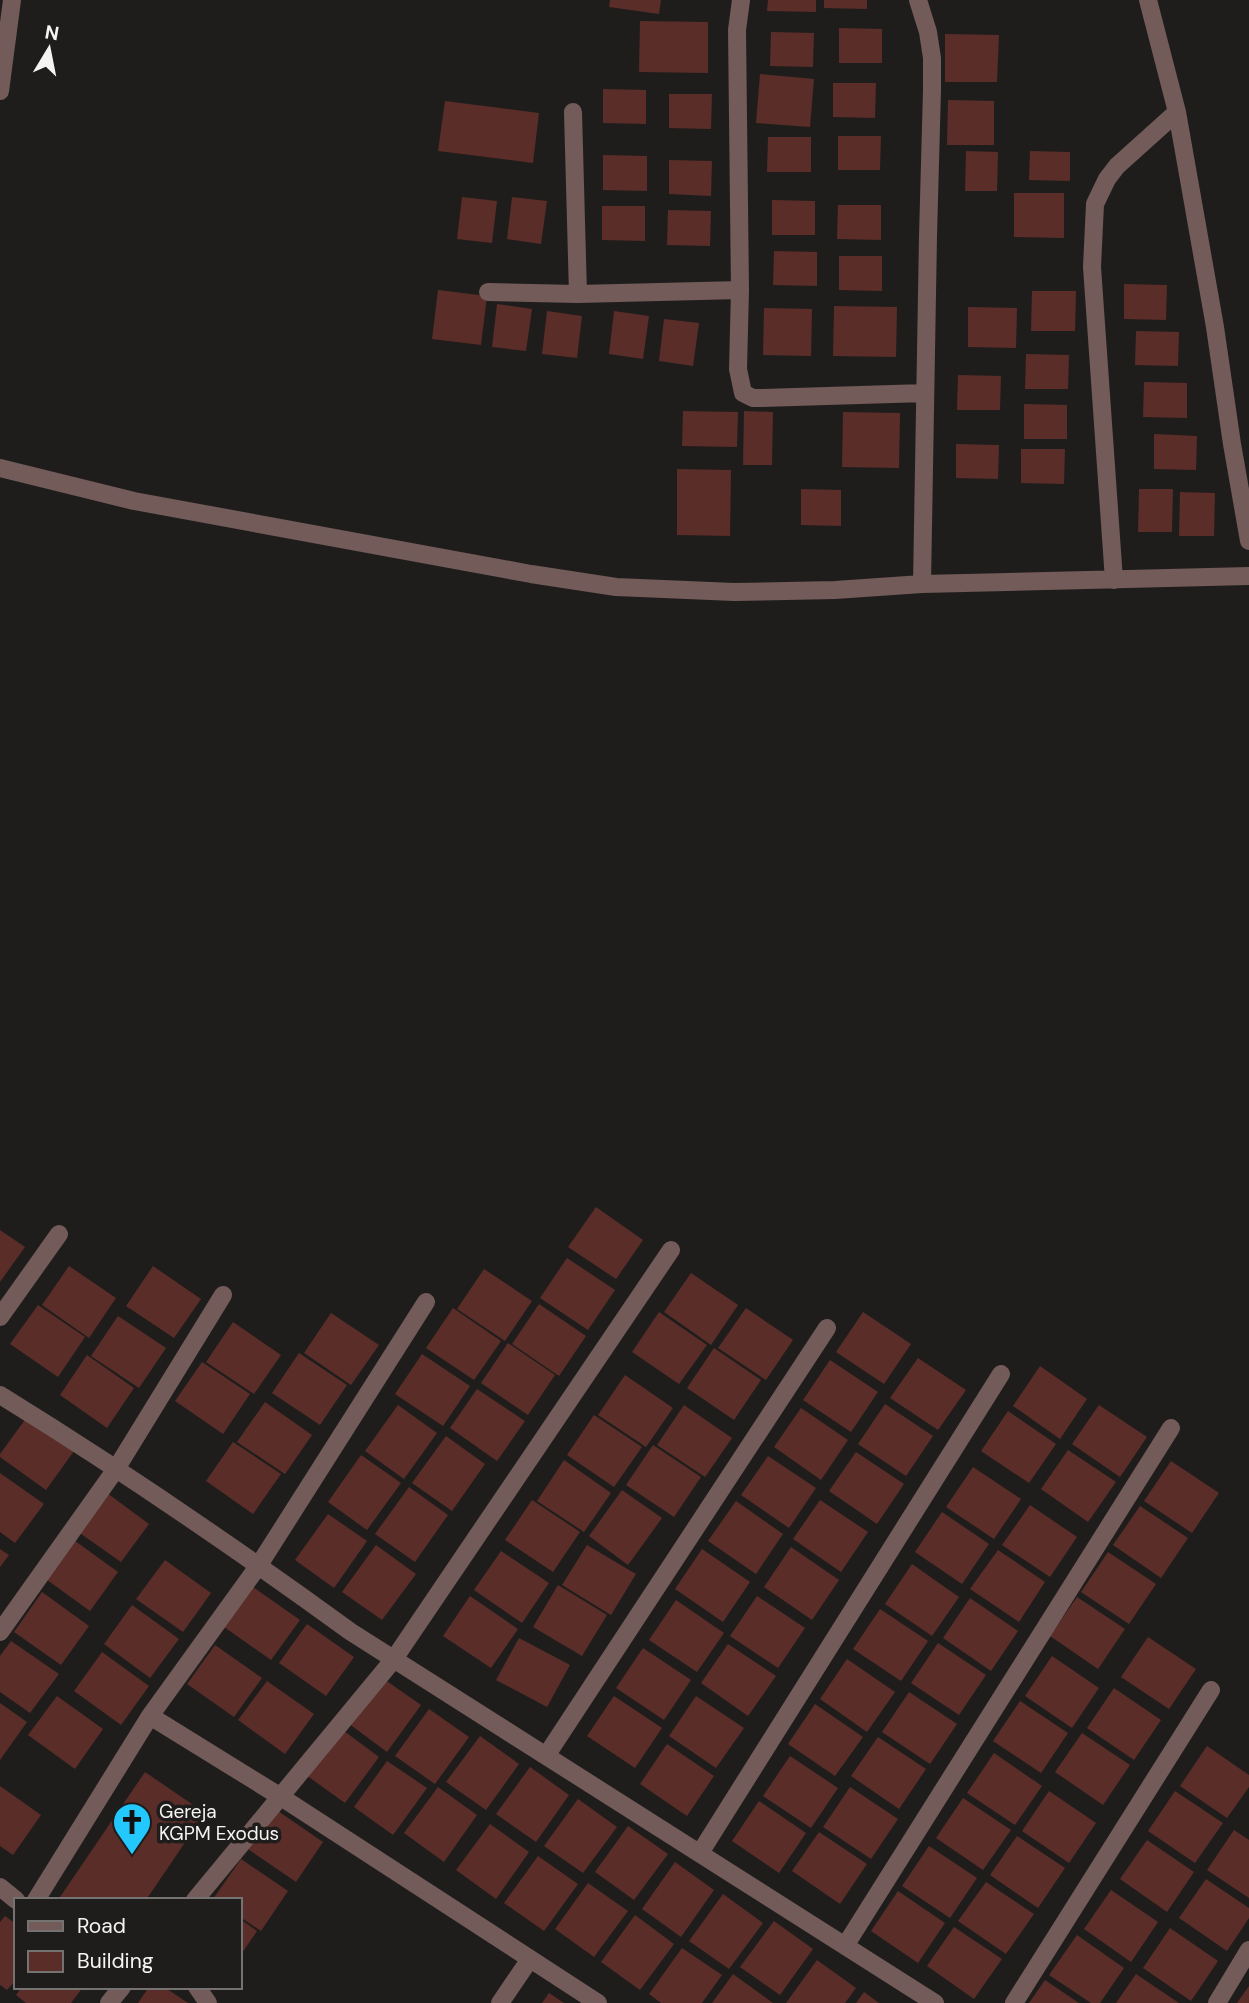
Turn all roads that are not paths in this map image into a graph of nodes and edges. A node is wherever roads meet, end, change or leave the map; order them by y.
1 (12, 0) edge
2 (741, 0) edge
3 (918, 0) edge
4 (1148, 0) edge
5 (0, 91) edge
6 (1177, 111) junction
7 (573, 112) dead end
8 (740, 290) junction
9 (488, 292) dead end
10 (578, 294) junction
11 (925, 393) junction
12 (0, 468) edge
13 (1249, 541) edge
14 (1249, 576) edge
15 (1114, 580) junction
16 (922, 584) junction
17 (60, 1234) dead end
18 (671, 1250) dead end
19 (223, 1295) dead end
20 (426, 1302) dead end
21 (0, 1317) edge
22 (827, 1328) dead end
23 (1001, 1374) dead end
24 (0, 1395) edge
25 (1171, 1428) dead end
26 (116, 1469) junction
27 (259, 1565) junction
28 (0, 1632) edge
29 (394, 1659) junction
30 (1211, 1690) dead end
31 (150, 1716) junction
32 (546, 1756) junction
33 (281, 1797) junction
34 (699, 1853) junction
35 (0, 1887) edge
36 (14, 1898) edge
37 (37, 1898) edge
38 (197, 1898) edge
39 (845, 1946) junction
40 (1249, 1950) edge
41 (530, 1959) junction
42 (120, 1989) edge
43 (109, 2003) edge
44 (500, 2003) edge
45 (598, 2003) edge
46 (935, 2003) edge
47 (1014, 2003) edge
48 (1217, 2003) edge

1 - 5 street
2 - 8 street
3 - 11 street
4 - 6 street
6 - 13 street
6 - 15 street
7 - 10 street
8 - 10 street
8 - 11 street
9 - 10 street
11 - 16 street
12 - 16 street
14 - 15 street
15 - 16 street
17 - 21 street
18 - 29 street
19 - 26 street
20 - 27 street
22 - 32 street
23 - 34 street
24 - 26 street
25 - 39 street
26 - 27 street
26 - 28 street
27 - 29 street
27 - 31 street
29 - 32 street
29 - 33 street
30 - 47 street
31 - 33 street
31 - 37 street
32 - 34 street
33 - 38 street
33 - 41 street
34 - 39 street
35 - 36 street
39 - 46 street
40 - 48 street
41 - 44 street
41 - 45 street
42 - 43 street

